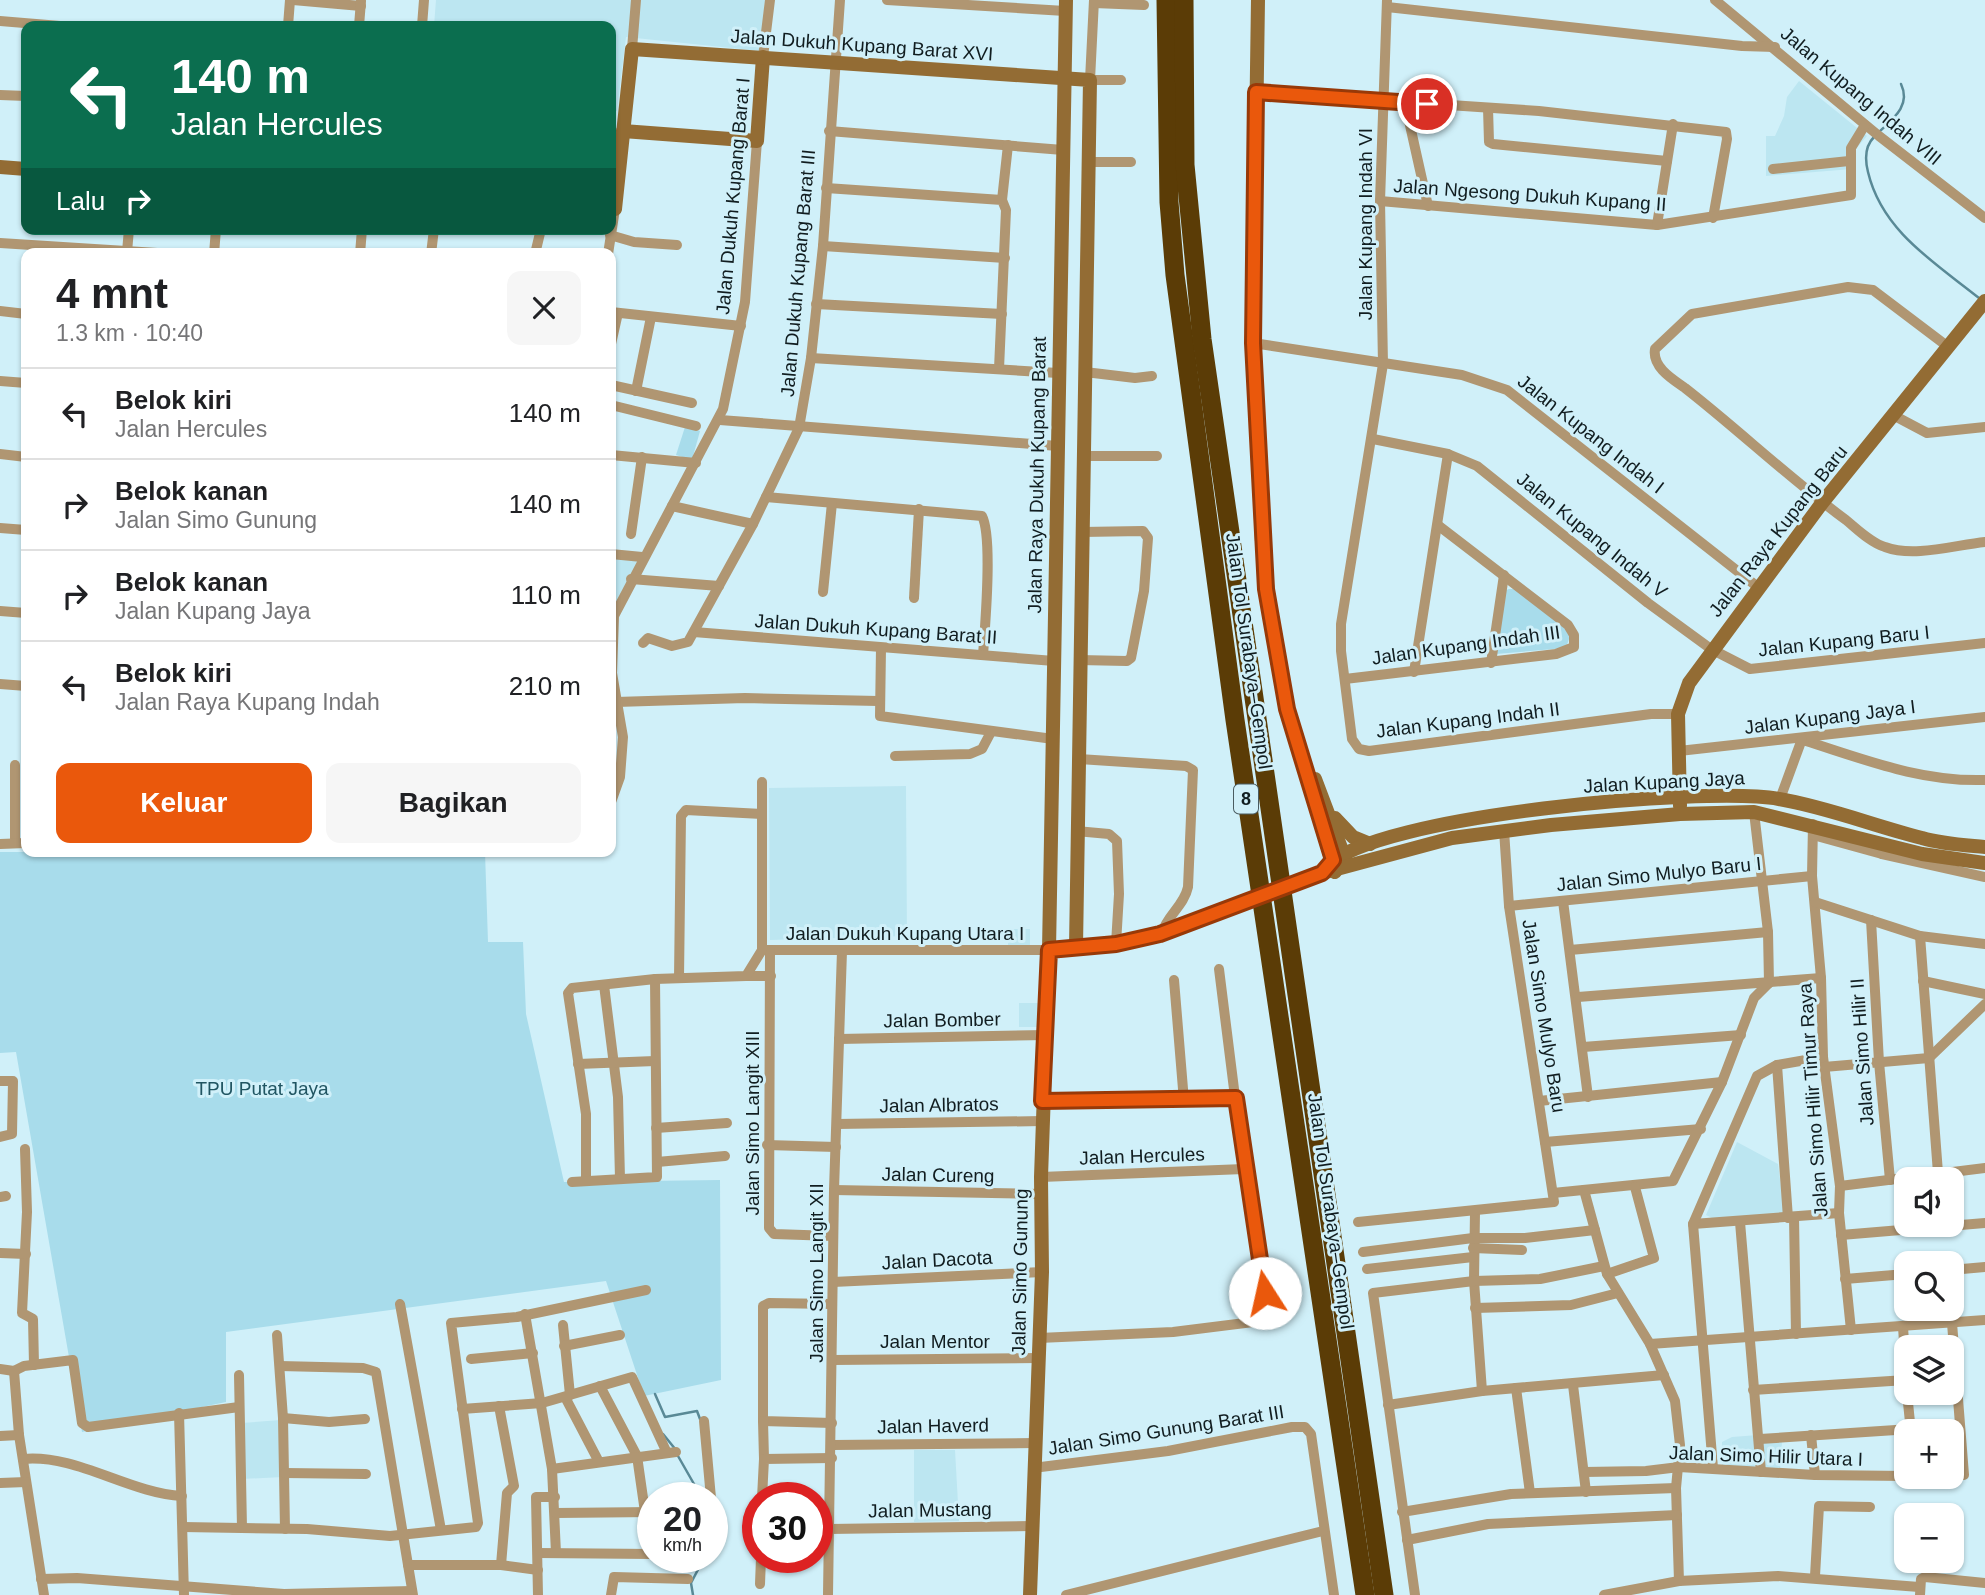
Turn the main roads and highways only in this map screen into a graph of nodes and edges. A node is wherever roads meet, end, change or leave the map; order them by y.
1 (1166, 0) edge
2 (1184, 0) edge
3 (1365, 1595) edge
4 (1384, 1595) edge

1 - 3 highway, Jalan Tol Surabaya–Gempol / 8
2 - 4 highway, Jalan Tol Surabaya–Gempol / 8

